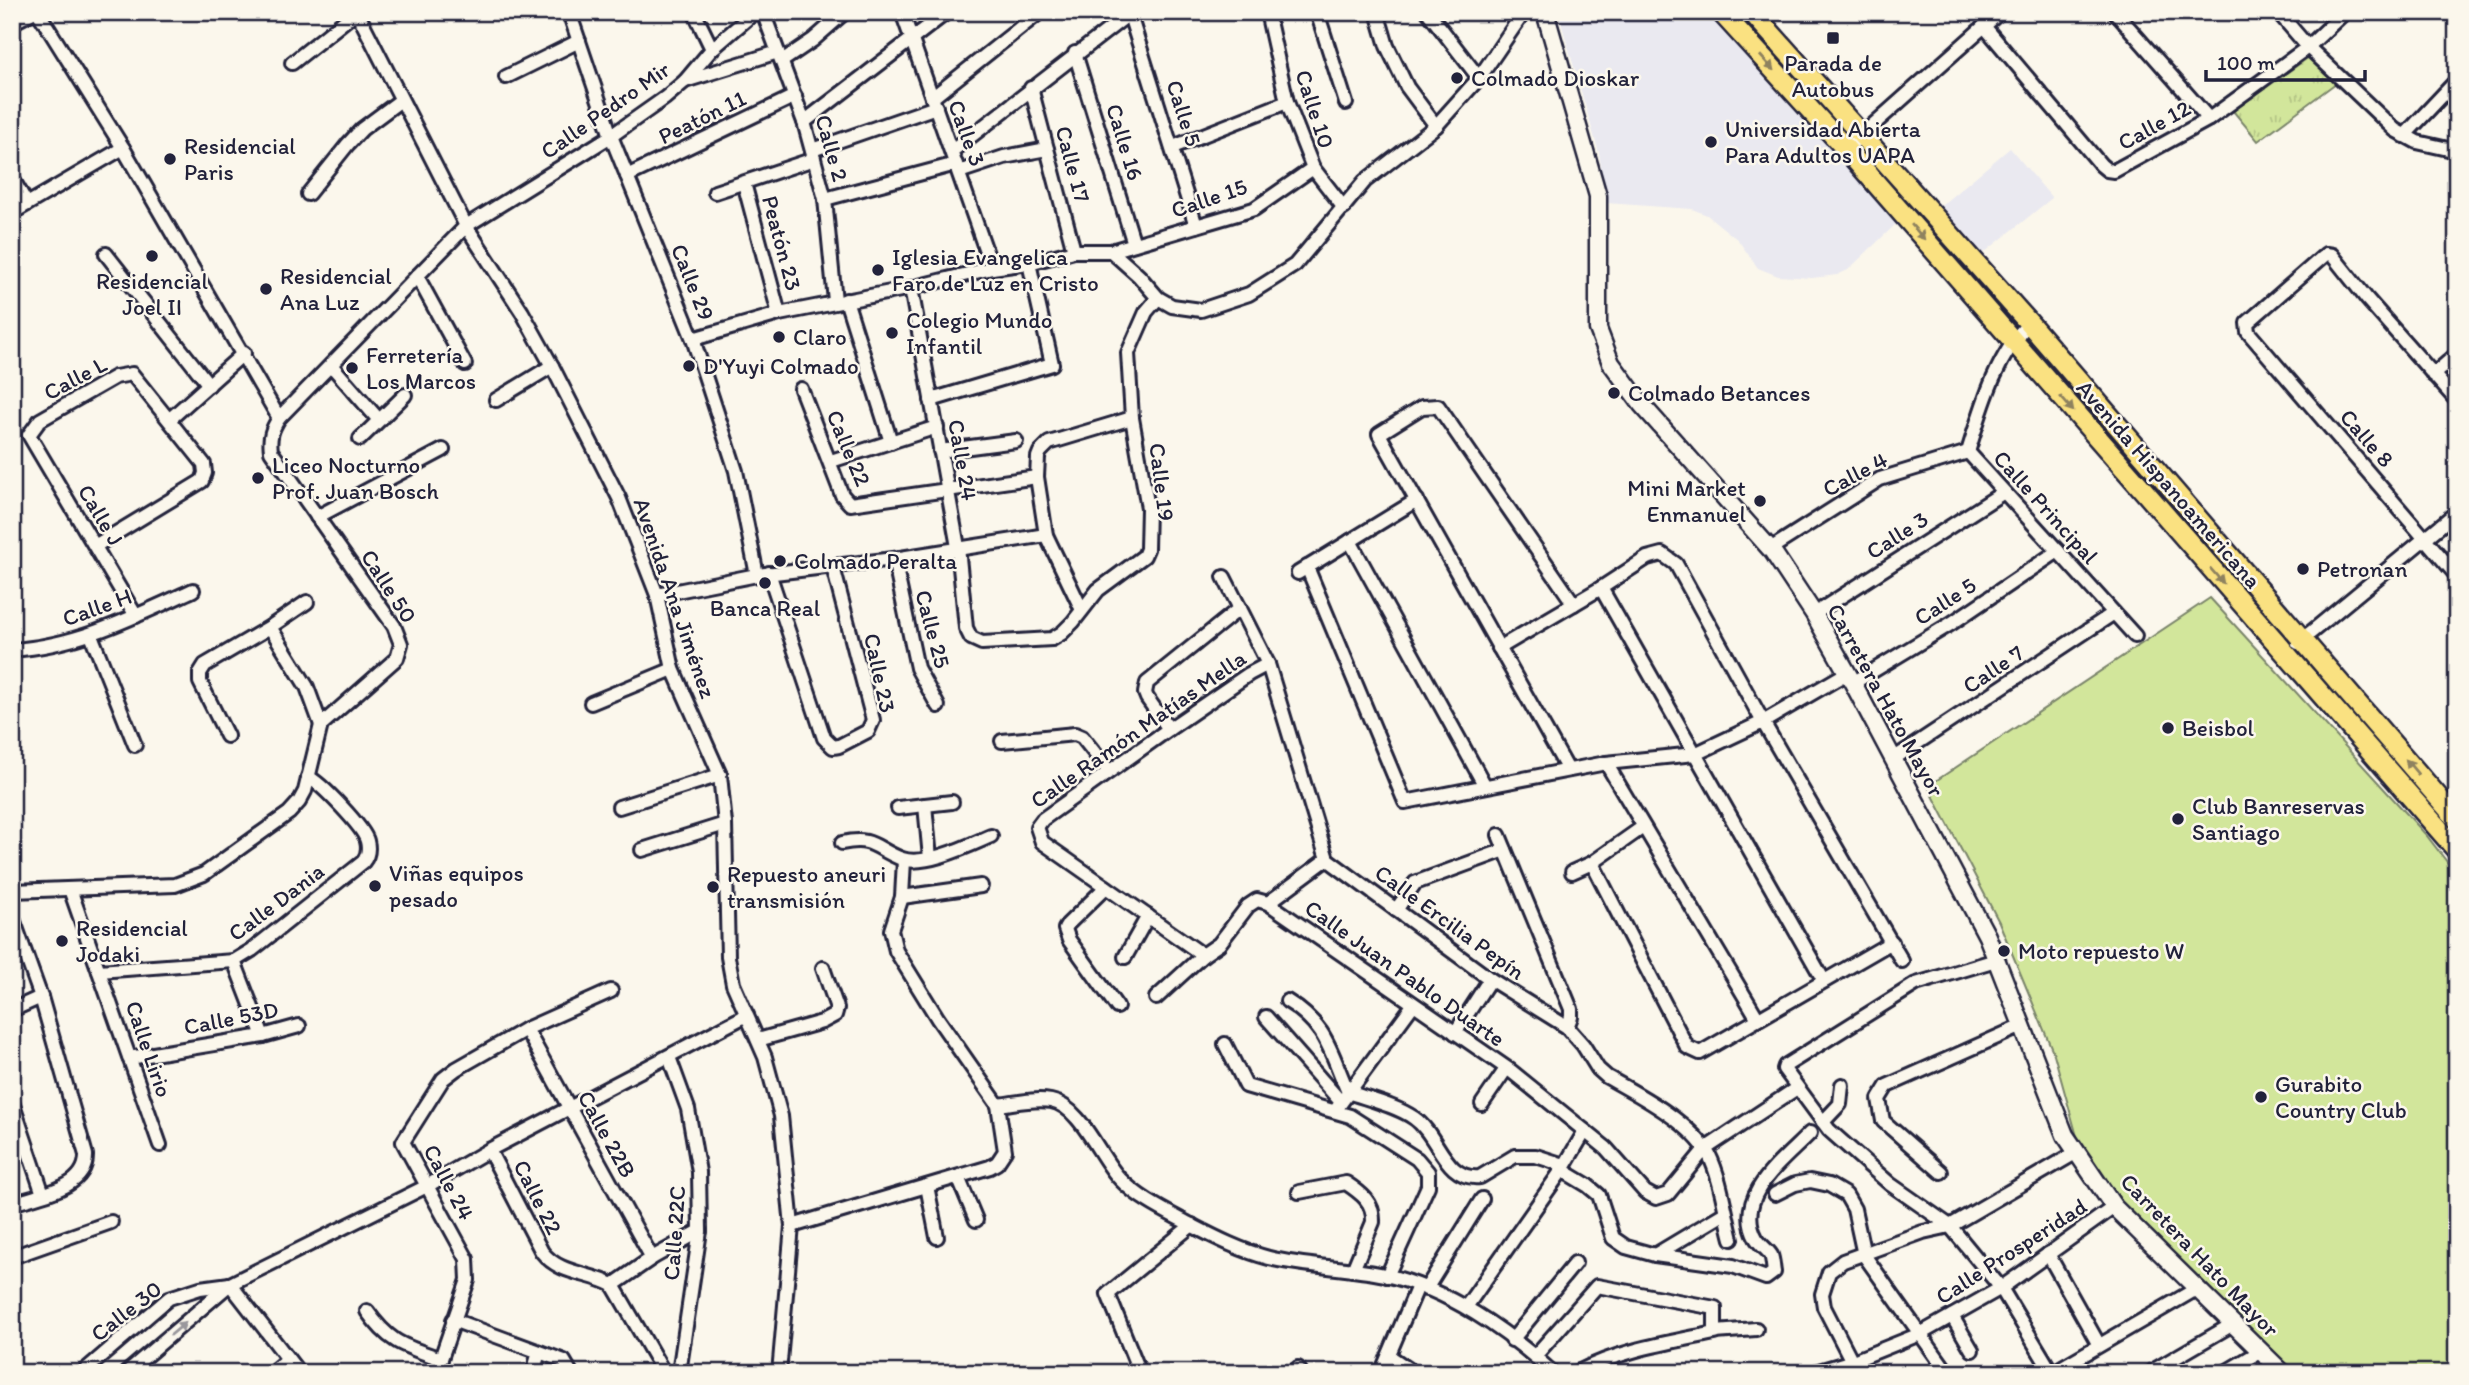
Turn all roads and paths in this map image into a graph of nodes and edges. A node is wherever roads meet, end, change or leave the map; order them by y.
1 (36, 12) edge
2 (356, 12) edge
3 (569, 12) edge
4 (694, 12) edge
5 (755, 12) edge
6 (763, 12) edge
7 (845, 12) edge
8 (902, 12) edge
9 (947, 12) edge
10 (1040, 12) edge
11 (1267, 12) edge
12 (1317, 12) edge
13 (1377, 12) edge
14 (1428, 12) edge
15 (1524, 12) edge
16 (1545, 12) edge
17 (1721, 12) edge
18 (1752, 12) edge
19 (2000, 12) edge
20 (2115, 12) edge
21 (2278, 12) edge
22 (2345, 12) edge
23 (1129, 13) edge
24 (12, 23) edge
25 (1984, 26) junction
26 (912, 38) junction
27 (579, 41) junction
28 (2308, 47) junction
29 (712, 49) junction
30 (1075, 53) junction
31 (780, 56) junction
32 (292, 63) dead end
33 (506, 77) dead end
34 (1479, 78) junction
35 (2457, 80) edge
36 (684, 81) junction
37 (1031, 88) junction
38 (795, 96) junction
39 (401, 100) junction
40 (1287, 102) junction
41 (934, 103) junction
42 (1346, 103) dead end
43 (2208, 119) junction
44 (804, 122) junction
45 (1436, 126) junction
46 (1862, 134) junction
47 (611, 136) junction
48 (2404, 136) junction
49 (1173, 146) junction
50 (123, 148) junction
51 (1047, 149) junction
52 (1846, 149) junction
53 (2457, 150) edge
54 (813, 155) junction
55 (956, 162) junction
56 (1313, 168) junction
57 (627, 177) junction
58 (12, 178) edge
59 (744, 183) junction
60 (715, 192) dead end
61 (307, 194) dead end
62 (825, 200) junction
63 (27, 204) junction
64 (1345, 208) junction
65 (12, 213) edge
66 (466, 226) junction
67 (1196, 226) junction
68 (1134, 244) junction
69 (1074, 251) junction
70 (1111, 251) junction
71 (106, 254) dead end
72 (1029, 263) junction
73 (992, 268) junction
74 (417, 276) junction
75 (911, 288) junction
76 (1158, 298) junction
77 (841, 301) junction
78 (779, 314) junction
79 (2029, 323) junction
80 (693, 339) junction
81 (2012, 341) junction
82 (244, 353) junction
83 (2457, 354) edge
84 (465, 364) dead end
85 (331, 365) junction
86 (552, 366) junction
87 (2433, 375) junction
88 (209, 384) junction
89 (801, 388) dead end
90 (405, 395) dead end
91 (496, 400) dead end
92 (931, 400) junction
93 (2457, 401) edge
94 (279, 418) junction
95 (1132, 418) junction
96 (170, 419) junction
97 (379, 420) junction
98 (937, 428) junction
99 (29, 435) joint
100 (360, 439) dead end
101 (1016, 441) dead end
102 (891, 442) junction
103 (443, 450) dead end
104 (940, 451) junction
105 (1968, 452) junction
106 (831, 461) junction
107 (1037, 477) junction
108 (946, 489) junction
109 (2004, 492) junction
110 (1417, 500) junction
111 (2457, 512) edge
112 (317, 517) junction
113 (1046, 535) junction
114 (2425, 538) junction
115 (1350, 541) junction
116 (95, 546) junction
117 (958, 547) junction
118 (1770, 549) junction
119 (2058, 551) junction
120 (894, 559) junction
121 (833, 567) junction
122 (763, 574) junction
123 (2457, 576) edge
124 (1224, 577) dead end
125 (1601, 588) junction
126 (193, 590) dead end
127 (657, 595) junction
128 (307, 602) dead end
129 (1574, 604) junction
130 (1240, 608) junction
131 (1083, 610) junction
132 (2114, 613) junction
133 (1814, 614) junction
134 (136, 616) junction
135 (270, 627) junction
136 (91, 635) junction
137 (2135, 636) dead end
138 (971, 638) joint
139 (2303, 639) junction
140 (1499, 648) junction
141 (12, 650) edge
142 (2285, 655) junction
143 (1268, 664) junction
144 (673, 669) junction
145 (1850, 678) junction
146 (591, 703) dead end
147 (938, 706) dead end
148 (1763, 722) junction
149 (321, 725) junction
150 (1168, 729) junction
151 (227, 736) dead end
152 (1002, 741) dead end
153 (135, 745) dead end
154 (1695, 754) junction
155 (1893, 759) junction
156 (1606, 763) junction
157 (1568, 770) junction
158 (1109, 771) junction
159 (720, 775) junction
160 (308, 777) junction
161 (1485, 786) junction
162 (952, 802) dead end
163 (925, 805) junction
164 (619, 807) dead end
165 (898, 808) dead end
166 (2457, 819) edge
167 (725, 824) junction
168 (1643, 827) junction
169 (1499, 835) dead end
170 (991, 836) dead end
171 (842, 843) dead end
172 (642, 850) dead end
173 (1504, 850) junction
174 (2457, 850) edge
175 (930, 858) junction
176 (1327, 859) junction
177 (904, 860) junction
178 (1592, 863) junction
179 (1572, 872) dead end
180 (981, 886) dead end
181 (1106, 887) junction
182 (70, 889) junction
183 (12, 891) edge
184 (902, 897) junction
185 (1268, 903) junction
186 (1396, 910) junction
187 (12, 916) edge
188 (1148, 916) junction
189 (1892, 942) junction
190 (1203, 955) junction
191 (1125, 957) dead end
192 (1996, 960) junction
193 (234, 961) junction
194 (1902, 961) dead end
195 (823, 968) dead end
196 (99, 971) junction
197 (1490, 979) junction
198 (1824, 981) junction
199 (611, 991) dead end
200 (41, 998) junction
201 (1156, 998) dead end
202 (1287, 1001) dead end
203 (1413, 1005) junction
204 (1117, 1007) dead end
205 (12, 1010) edge
206 (747, 1015) junction
207 (1266, 1017) dead end
208 (1758, 1019) junction
209 (299, 1026) dead end
210 (2022, 1026) junction
211 (1567, 1027) junction
212 (527, 1029) junction
213 (1455, 1033) junction
214 (263, 1036) junction
215 (758, 1040) junction
216 (1225, 1044) dead end
217 (669, 1057) junction
218 (129, 1058) junction
219 (1506, 1069) junction
220 (1842, 1085) dead end
221 (1797, 1088) junction
222 (1341, 1102) junction
223 (1482, 1104) dead end
224 (998, 1105) junction
225 (13, 1108) edge
226 (569, 1108) junction
227 (1823, 1122) junction
228 (1586, 1131) junction
229 (1810, 1133) dead end
230 (160, 1145) dead end
231 (1705, 1149) junction
232 (489, 1150) junction
233 (2077, 1152) junction
234 (1780, 1163) junction
235 (1563, 1168) junction
236 (1941, 1172) dead end
237 (958, 1177) junction
238 (1795, 1184) junction
239 (426, 1186) junction
240 (927, 1186) junction
241 (1299, 1192) dead end
242 (43, 1194) junction
243 (1775, 1194) dead end
244 (1482, 1199) dead end
245 (12, 1205) edge
246 (2114, 1207) junction
247 (1725, 1213) junction
248 (976, 1220) dead end
249 (111, 1222) dead end
250 (1192, 1225) junction
251 (792, 1226) junction
252 (1950, 1226) junction
253 (700, 1231) junction
254 (937, 1237) dead end
255 (1732, 1239) dead end
256 (2048, 1254) junction
257 (1655, 1255) junction
258 (1864, 1255) junction
259 (12, 1257) edge
260 (652, 1258) junction
261 (1575, 1263) dead end
262 (1353, 1270) junction
263 (1387, 1276) junction
264 (230, 1284) junction
265 (613, 1285) junction
266 (1422, 1287) junction
267 (2001, 1288) junction
268 (2198, 1288) junction
269 (1466, 1307) junction
270 (367, 1311) dead end
271 (1952, 1316) junction
272 (453, 1320) junction
273 (2234, 1324) junction
274 (1756, 1329) dead end
275 (1716, 1332) junction
276 (1920, 1334) junction
277 (1512, 1340) junction
278 (2099, 1345) junction
279 (1972, 1350) dead end
280 (2260, 1351) junction
281 (539, 1352) junction
282 (1389, 1356) junction
283 (1535, 1356) junction
284 (288, 1359) junction
285 (441, 1359) junction
286 (1855, 1367) edge
287 (82, 1373) edge
288 (126, 1373) edge
289 (271, 1373) edge
290 (299, 1373) edge
291 (436, 1373) edge
292 (533, 1373) edge
293 (571, 1373) edge
294 (664, 1373) edge
295 (679, 1373) edge
296 (779, 1373) edge
297 (1140, 1373) edge
298 (1381, 1373) edge
299 (1414, 1373) edge
300 (1553, 1373) edge
301 (1576, 1373) edge
302 (1812, 1373) edge
303 (1948, 1373) edge
304 (2052, 1373) edge
305 (2149, 1373) edge
306 (2224, 1373) edge
307 (2283, 1373) edge

1 - 24 street
1 - 50 street
2 - 32 street
2 - 39 street, Avenida Ana Jiménez
3 - 27 street, Calle 29
4 - 29 street
5 - 29 street, Calle Pedro Mir
6 - 31 street, Calle 2
7 - 31 street
8 - 26 street, Calle 3
9 - 26 street
10 - 41 street
11 - 40 street, Calle 10
12 - 42 street
13 - 45 street
14 - 34 street
15 - 34 street
16 - 118 street, Carretera Hato Mayor
17 -> 52 main road, Avenida Hispanoamericana
18 - 46 main road, Avenida Hispanoamericana
19 - 25 street
20 - 43 street
21 - 28 street
22 - 28 street, Calle 12
23 - 30 street
23 - 49 street, Calle 5
25 - 43 street, Calle 12
25 - 46 street
26 - 41 street, Calle 3
26 - 44 street
27 - 33 street
27 - 47 street, Calle 29
28 - 43 street, Calle 12
28 - 48 street
29 - 36 street, Calle Pedro Mir
30 - 37 street
30 - 68 street, Calle 16
31 - 36 street
31 - 38 street, Calle 2
34 - 45 street
35 - 48 street
36 - 47 street, Calle Pedro Mir
37 - 51 street, Calle 17
37 - 55 street
38 - 44 street, Calle 2
38 - 57 street, Peatón 11
39 - 61 street
39 - 66 street, Avenida Ana Jiménez
40 - 49 street
40 - 56 street, Calle 10
41 - 54 street
41 - 55 street, Calle 3
44 - 54 street, Calle 2
45 - 64 street
46 - 52 street
46 - 79 main road, Avenida Hispanoamericana
47 - 57 street, Calle 29
47 - 66 street, Calle Pedro Mir
48 - 53 street
49 - 67 street, Calle 5
50 - 63 street
50 - 82 street
51 - 55 street
51 - 69 street, Calle 17
52 -> 81 main road, Avenida Hispanoamericana
54 - 59 street
54 - 62 street, Calle 2
55 - 62 street
55 - 73 street, Calle 3
56 - 64 street, Calle 10
56 - 67 street, Calle 15
57 - 80 street, Calle 29
58 - 63 street
59 - 60 street
59 - 78 street, Peatón 23
62 - 77 street, Calle 2
63 - 65 street
64 - 76 street
66 - 74 street
66 - 86 street, Avenida Ana Jiménez
67 - 68 street, Calle 15
68 - 70 street, Calle 15
69 - 70 street, Calle 15
69 - 72 street, Calle 15
70 - 76 street
71 - 88 street
72 - 73 street, Calle 15
72 - 92 street
73 - 75 street, Calle 15
74 - 84 street
74 - 85 street
75 - 77 street, Calle 15
75 - 92 street, Calle 24
76 - 95 street, Calle 19
77 - 78 street, Calle 15
77 - 102 street, Calle 2
78 - 80 street, Calle 15
79 - 81 street, Calle Principal
79 - 139 main road, Avenida Hispanoamericana
80 - 122 street, Calle 29
81 - 105 street, Calle Principal
81 -> 142 main road, Avenida Hispanoamericana
82 - 88 street
82 - 94 street
83 - 87 street
85 - 94 street
85 - 97 street
86 - 91 street
86 - 127 street, Avenida Ana Jiménez
87 - 93 street
87 - 114 street, Calle 8
88 - 96 street
89 - 106 street, Calle 22
90 - 97 street
92 - 98 street, Calle 24
94 - 112 street, Calle 50
95 - 107 street
95 - 131 street, Calle 19
96 - 99 street, Calle L
96 - 116 street
97 - 100 street
98 - 102 street
98 - 104 street, Calle 24
99 - 116 street, Calle J
101 - 104 street
102 - 106 street
103 - 112 street
104 - 108 street, Calle 24
105 - 109 street, Calle Principal
105 - 118 street, Calle 4
106 - 108 street, Calle 22
107 - 108 street, Calle 22
107 - 113 street
108 - 117 street, Calle 24
109 - 119 street, Calle Principal
109 - 133 street, Calle 3
110 - 115 street
110 - 129 street
110 - 140 street
111 - 114 street
112 - 149 street, Calle 50
113 - 117 street
113 - 131 street
114 - 123 street, Calle 8
114 - 139 street
115 - 161 street
115 - 161 street, Calle 5
116 - 134 street, Calle J
117 - 120 street
117 - 138 street, Calle 24
118 - 133 street, Carretera Hato Mayor
119 - 132 street, Calle Principal
119 - 145 street, Calle 5
120 - 121 street
120 - 147 street, Calle 25
121 - 122 street
121 - 122 street, Calle 23
122 - 127 street
124 - 130 street
125 - 129 street
125 - 148 street
125 - 154 street
126 - 134 street, Calle H
127 - 144 street, Avenida Ana Jiménez
128 - 135 street
129 - 140 street
130 - 143 street
130 - 150 street
131 - 138 street, Calle 19
132 - 137 street, Calle Principal
132 - 155 street, Calle 7
133 - 145 street, Carretera Hato Mayor
134 - 136 street, Calle H
135 - 149 street
135 - 151 street
136 - 141 street, Calle H
136 - 153 street
139 - 142 street
166 -> 139 main road, Avenida Hispanoamericana
140 - 157 street
142 - 174 main road, Avenida Hispanoamericana
143 - 150 street, Calle Ramón Matías Mella
143 - 176 street
144 - 146 street
144 - 159 street, Avenida Ana Jiménez
145 - 148 street, Calle 5
145 - 155 street, Carretera Hato Mayor
148 - 154 street, Calle 5
148 - 189 street
149 - 160 street
150 - 158 street, Calle Ramón Matías Mella
152 - 158 street
154 - 156 street, Calle 5
154 - 198 street
155 - 192 street, Carretera Hato Mayor
156 - 157 street, Calle 5
156 - 168 street
157 - 161 street, Calle 5
158 - 181 street, Calle Ramón Matías Mella
159 - 164 street
159 - 167 street, Avenida Ana Jiménez
160 - 182 street
160 - 193 street, Calle Dania
162 - 163 street
163 - 165 street
163 - 175 street
167 - 172 street
167 - 206 street, Avenida Ana Jiménez
168 - 178 street
168 - 208 street
169 - 173 street
170 - 175 street
171 - 177 street
173 - 186 street
173 - 211 street
175 - 177 street
176 - 185 street
176 - 186 street, Calle Ercilia Pepín
177 - 184 street
178 - 179 street
178 - 208 street
180 - 184 street
181 - 188 street
181 - 204 street
182 - 183 street
182 - 196 street, Calle Lirio
184 - 224 street
185 - 190 street
185 - 203 street, Calle Juan Pablo Duarte
186 - 197 street, Calle Ercilia Pepín
187 - 200 street
188 - 190 street
188 - 191 street
189 - 194 street
189 - 198 street
190 - 201 street
192 - 210 street, Carretera Hato Mayor
192 - 221 street
193 - 196 street, Calle Dania
193 - 214 street
195 - 215 street
196 - 218 street, Calle Lirio
197 - 211 street, Calle Ercilia Pepín
197 - 213 street
198 - 208 street
199 - 212 street, Calle 24
200 - 205 street
200 - 242 street
202 - 222 street
203 - 213 street, Calle Juan Pablo Duarte
203 - 222 street
206 - 215 street, Avenida Ana Jiménez
206 - 217 street
207 - 222 street
209 - 214 street, Calle 53D
210 - 233 street, Carretera Hato Mayor
210 - 236 street
211 - 231 street, Calle Ercilia Pepín
212 - 226 street, Calle 22B
212 - 239 street, Calle 24
213 - 219 street, Calle Juan Pablo Duarte
214 - 218 street, Calle 53D
215 - 251 street, Avenida Ana Jiménez
216 - 222 street
217 - 226 street
217 - 253 street, Calle 22C
218 - 230 street, Calle Lirio
219 - 223 street
219 - 228 street, Calle Juan Pablo Duarte
220 - 227 street
221 - 227 street
221 - 231 street
222 - 235 street
222 - 263 street
224 - 237 street
224 - 250 street
225 - 242 street
226 - 232 street
226 - 260 street, Calle 22B
227 - 252 street
228 - 231 street, Calle Juan Pablo Duarte
228 - 235 street
229 - 234 street
231 - 247 street, Calle Ercilia Pepín
232 - 239 street
232 - 265 street, Calle 22
233 - 246 street, Carretera Hato Mayor
233 - 252 street
234 - 238 street
234 - 257 street
235 - 257 street
235 - 269 street
237 - 240 street
237 - 248 street
238 - 243 street
238 - 258 street
239 - 264 street
239 - 272 street, Calle 24
240 - 251 street
240 - 254 street
241 - 262 street
242 - 245 street
244 - 266 street
246 - 256 street, Calle Prosperidad
246 - 268 street, Carretera Hato Mayor
247 - 255 street, Calle Ercilia Pepín
247 - 257 street
249 - 259 street
250 - 262 street
250 - 297 street
251 - 296 street, Avenida Ana Jiménez
252 - 258 street
252 - 267 street
253 - 260 street
253 - 295 street, Calle 22C
256 - 267 street, Calle Prosperidad
256 - 278 street
258 - 276 street
258 - 286 street
260 - 265 street
261 - 277 street
262 - 263 street
263 - 266 street
264 - 284 street
264 - 287 street, Calle 30
288 -> 264 street, Calle 30
265 - 294 street
266 - 269 street
266 - 282 street
267 - 271 street, Calle Prosperidad
267 - 304 street
268 - 273 street, Carretera Hato Mayor
268 - 278 street
269 - 277 street
270 - 285 street
271 - 276 street, Calle Prosperidad
271 - 279 street
272 - 281 street
272 - 285 street, Calle 24
273 - 280 street, Carretera Hato Mayor
273 - 305 street
274 - 275 street
275 - 283 street
275 - 301 street
276 - 286 street, Calle Prosperidad
276 - 303 street
277 - 283 street
278 - 304 street
280 - 306 street
280 - 307 street, Carretera Hato Mayor
281 - 292 street
281 - 293 street
282 - 298 street
282 - 299 street
283 - 300 street
284 - 289 street
284 - 290 street
285 - 291 street, Calle 24
286 - 302 street, Calle Prosperidad

